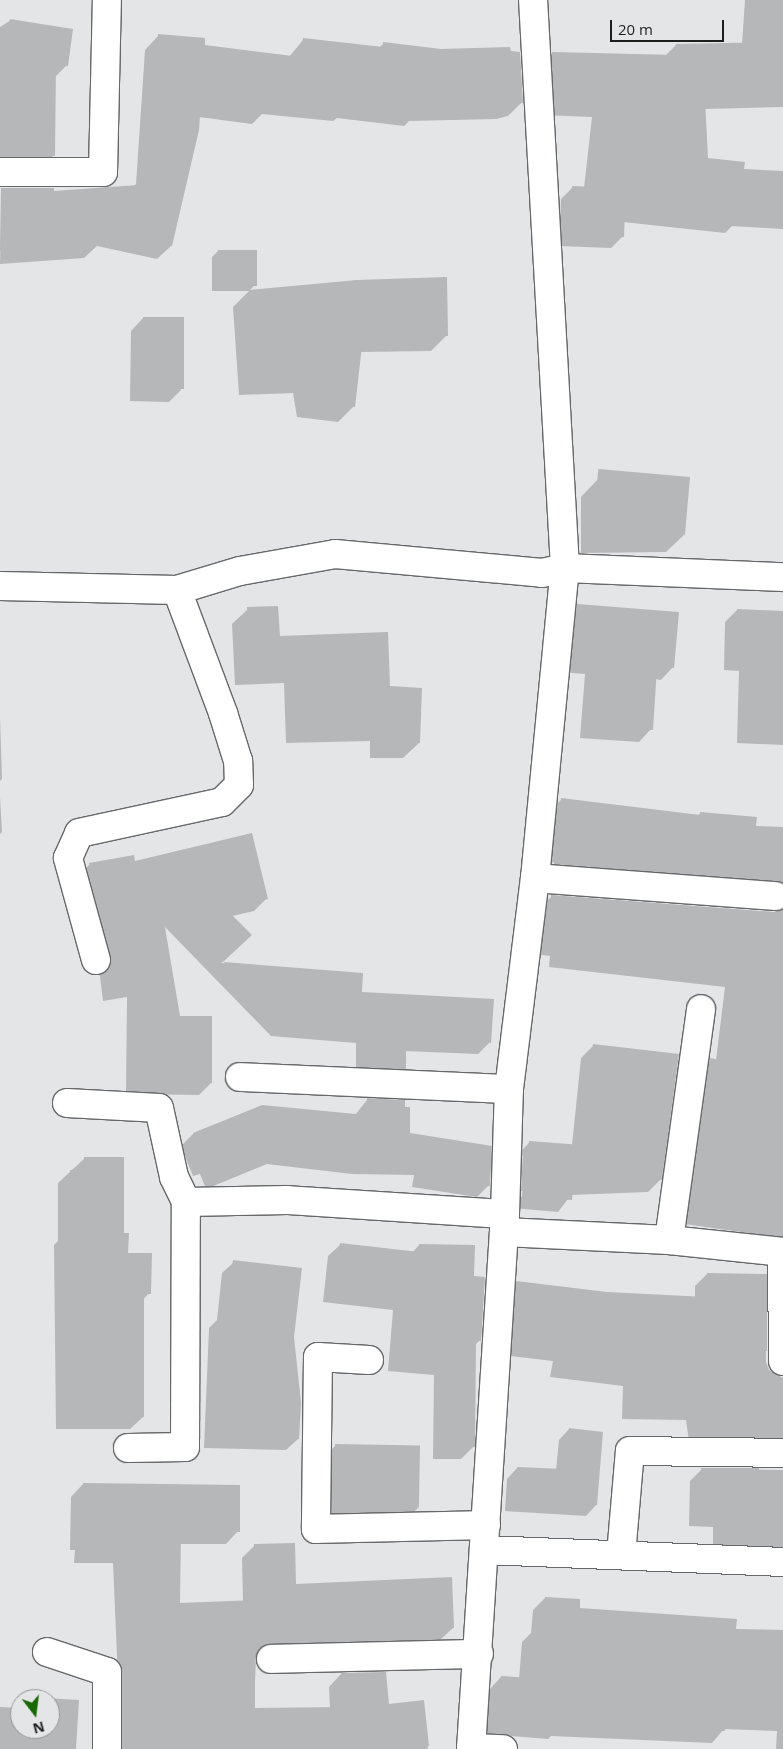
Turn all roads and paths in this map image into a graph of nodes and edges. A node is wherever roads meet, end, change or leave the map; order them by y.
1 (107, 0) edge
2 (533, 0) edge
3 (0, 172) edge
4 (565, 568) junction
5 (783, 577) edge
6 (0, 586) edge
7 (177, 590) junction
8 (535, 878) junction
9 (776, 896) dead end
10 (96, 960) dead end
11 (701, 1009) dead end
12 (240, 1077) dead end
13 (509, 1089) junction
14 (67, 1103) dead end
15 (186, 1202) junction
16 (505, 1223) junction
17 (669, 1240) junction
18 (782, 1252) edge
19 (369, 1360) dead end
20 (783, 1361) edge
21 (128, 1448) dead end
22 (783, 1453) edge
23 (486, 1538) junction
24 (621, 1555) junction
25 (783, 1562) edge
26 (47, 1652) dead end
27 (479, 1654) junction
28 (271, 1659) dead end
29 (471, 1748) edge
30 (106, 1749) edge
31 (503, 1749) edge

1 - 3 street
2 - 4 street
4 - 5 street
4 - 7 street
4 - 8 street
6 - 7 street
7 - 10 street
8 - 9 street
8 - 13 street
11 - 17 street
12 - 13 street
13 - 16 street
14 - 15 street
15 - 16 street
15 - 21 street
16 - 17 street
16 - 23 street
17 - 18 street
18 - 20 street
19 - 23 street
22 - 24 street
23 - 24 street
23 - 27 street
24 - 25 street
26 - 30 street
27 - 28 street
27 - 29 street
29 - 31 street

